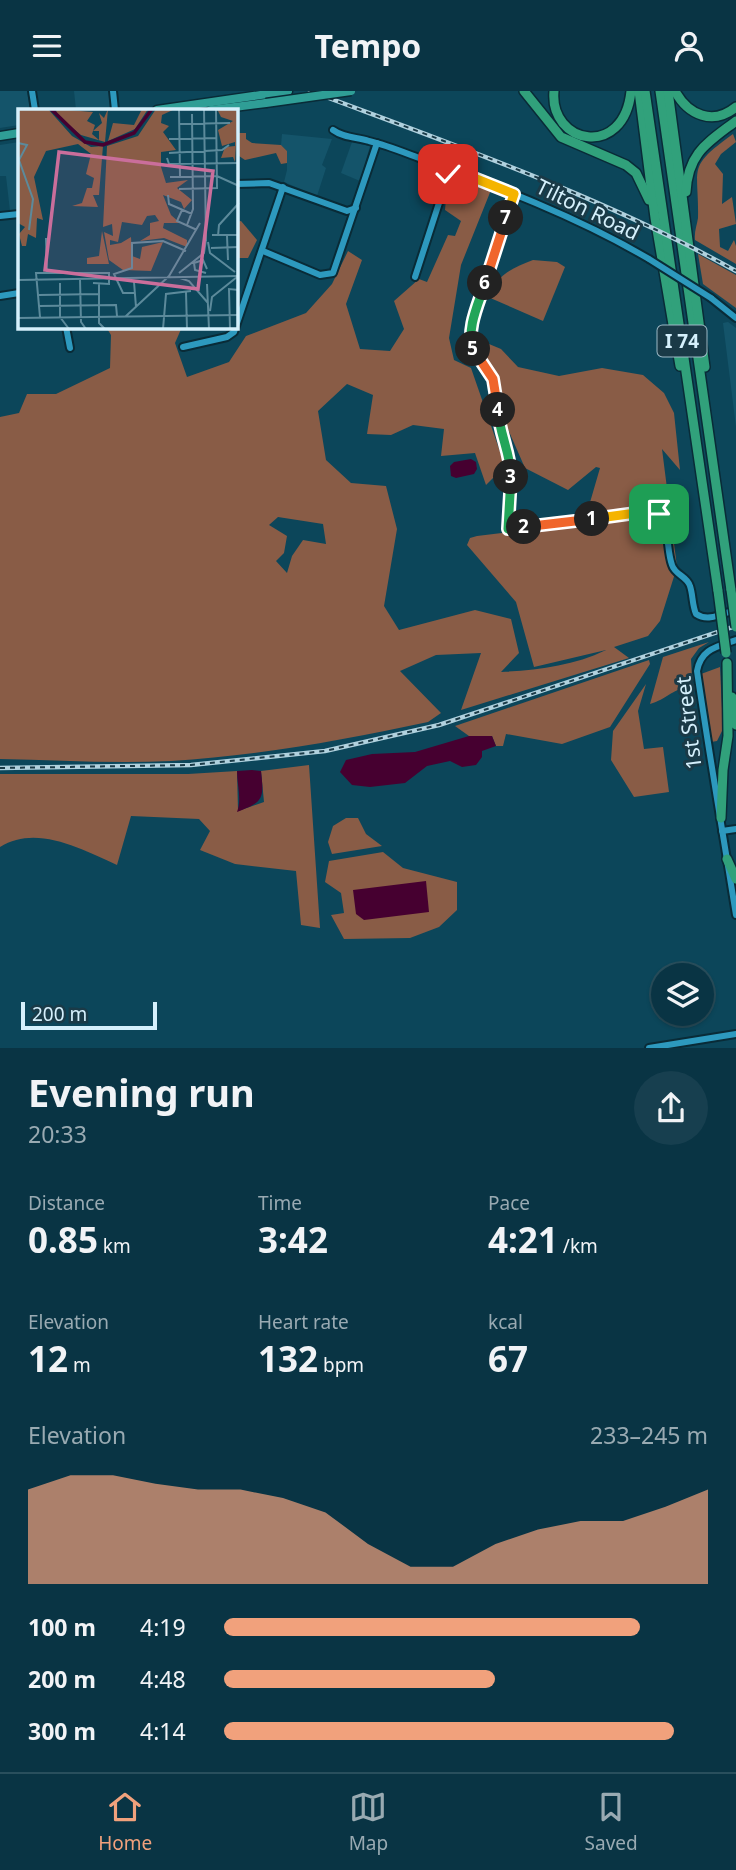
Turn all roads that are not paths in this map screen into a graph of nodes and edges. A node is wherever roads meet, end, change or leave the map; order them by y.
1 (32, 91) edge
2 (113, 91) edge
3 (288, 91) edge
4 (351, 91) edge
5 (524, 91) edge
6 (554, 91) edge
7 (631, 91) edge
8 (639, 91) edge
9 (645, 91) edge
10 (660, 91) edge
11 (668, 91) edge
12 (675, 91) edge
13 (266, 98) junction
14 (736, 107) edge
15 (35, 109) edge
16 (115, 109) edge
17 (166, 109) edge
18 (216, 109) edge
19 (736, 121) edge
20 (334, 130) dead end
21 (18, 133) edge
22 (0, 136) edge
23 (377, 143) junction
24 (450, 169) junction
25 (238, 184) edge
26 (283, 187) junction
27 (514, 194) junction
28 (356, 208) junction
29 (18, 214) edge
30 (0, 216) edge
31 (655, 218) junction
32 (686, 222) junction
33 (262, 251) junction
34 (415, 277) dead end
35 (18, 293) edge
36 (0, 296) edge
37 (736, 318) edge
38 (238, 320) edge
39 (66, 329) edge
40 (235, 329) edge
41 (183, 347) dead end
42 (69, 348) dead end
43 (708, 429) junction
44 (704, 495) junction
45 (734, 592) edge
46 (736, 610) edge
47 (736, 627) edge
48 (736, 640) edge
49 (727, 658) junction
50 (736, 725) edge
51 (721, 818) junction
52 (736, 829) edge
53 (723, 831) junction
54 (727, 859) junction
55 (736, 880) edge
56 (736, 915) edge
57 (736, 1034) edge
58 (649, 1048) edge

1 - 15 street
2 - 16 street
3 - 13 main road
4 - 13 main road, bridge
5 - 31 highway
6 - 7 highway
8 - 31 highway
9 - 44 highway, I 74
10 - 43 highway, I 74
11 - 32 highway
12 - 14 highway
13 - 17 main road
13 - 18 main road
19 - 32 highway
20 - 23 street, Tilton Road
21 - 22 main road
23 - 24 street, Tilton Road
23 - 28 street
24 - 27 street, Tilton Road
24 - 34 street
25 - 26 street
26 - 28 street
26 - 33 street
27 - 37 street, Tilton Road, bridge
27 - 46 street
28 - 33 street
29 - 30 street
31 - 44 highway
32 - 43 highway
33 - 38 street
35 - 36 street
39 - 42 street
40 - 41 street
43 - 45 highway, I 74
44 - 49 highway, I 74, bridge
45 - 47 highway, I 74, bridge
48 - 51 street, 1st Street
49 - 50 highway, I 74
49 - 51 highway
51 - 53 street, 1st Street
52 - 53 street
53 - 54 street, 1st Street
54 - 55 highway
54 - 56 street, 1st Street
57 - 58 street

